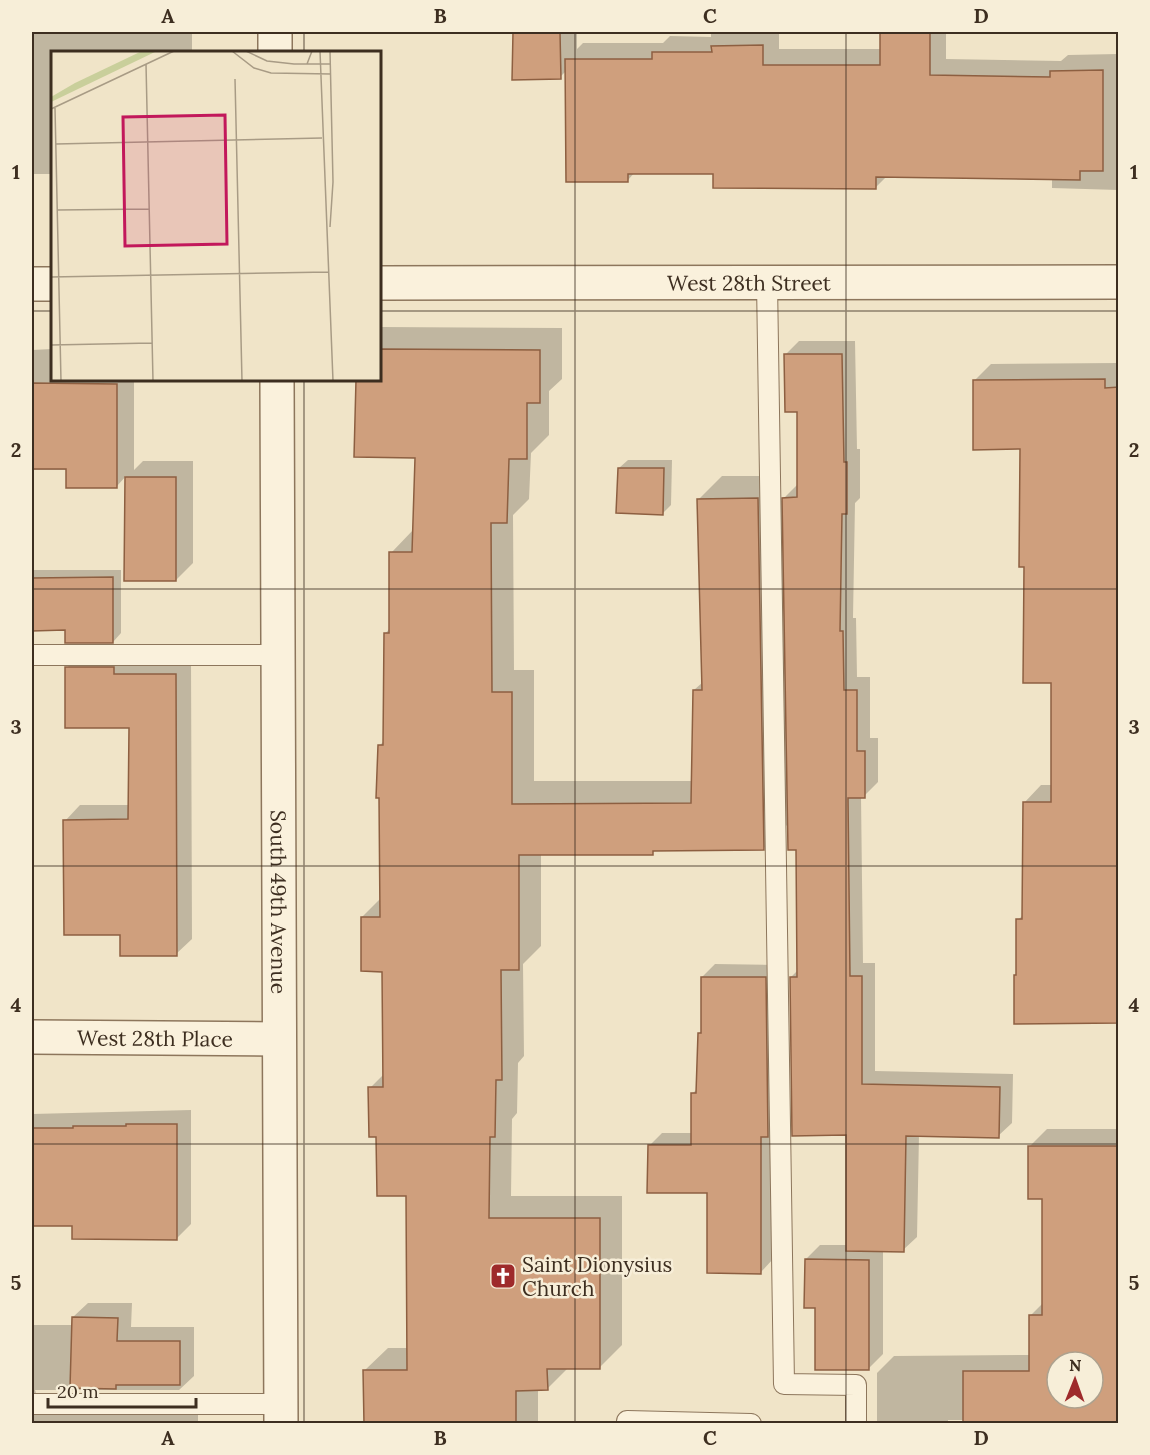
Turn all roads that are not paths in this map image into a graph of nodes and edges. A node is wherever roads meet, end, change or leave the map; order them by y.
1 (275, 32) edge
2 (275, 51) edge
3 (767, 282) junction
4 (1119, 282) edge
5 (381, 283) edge
6 (32, 284) edge
7 (51, 284) edge
8 (277, 381) edge
9 (32, 655) edge
10 (278, 655) junction
11 (32, 1037) edge
12 (279, 1039) junction
13 (32, 1404) edge
14 (280, 1414) edge
15 (627, 1424) edge
16 (751, 1424) edge
17 (856, 1424) edge

1 - 2 street
3 - 4 street, West 28th Street
3 - 5 street, West 28th Street
3 - 17 lane
6 - 7 street
8 - 10 street, South 49th Avenue
9 - 10 lane
10 - 12 street, South 49th Avenue
11 - 12 street, West 28th Place
12 - 14 street, South 49th Avenue
13 - 14 lane
15 - 16 lane

